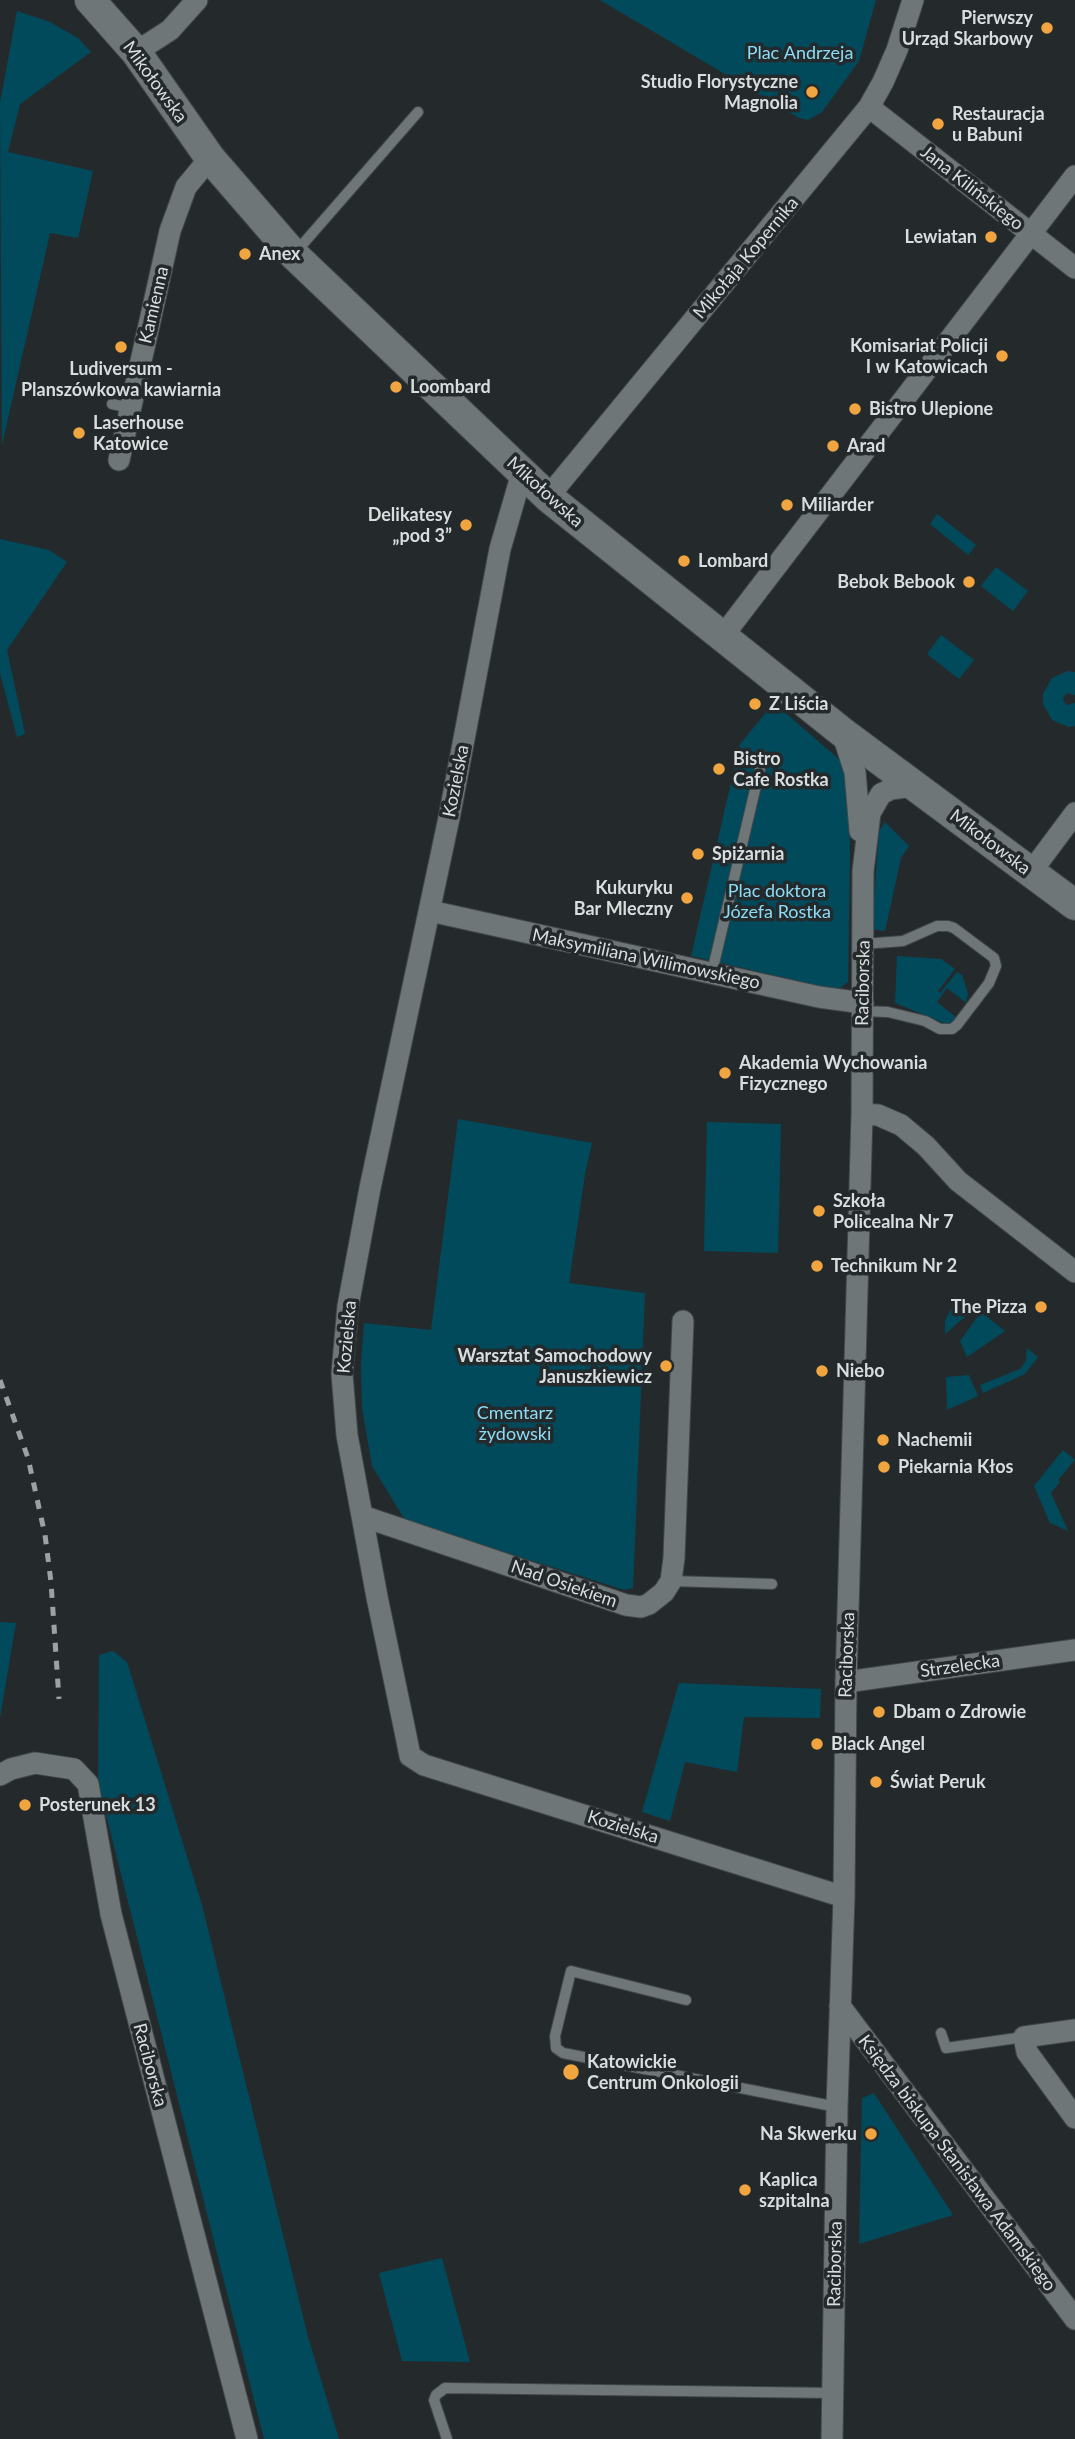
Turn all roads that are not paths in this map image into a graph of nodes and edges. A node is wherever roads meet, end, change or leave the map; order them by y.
1 (90, 0) edge
2 (913, 0) edge
3 (186, 4) edge
4 (136, 52) junction
5 (869, 107) junction
6 (418, 112) dead end
7 (210, 158) junction
8 (1075, 176) edge
9 (1031, 234) junction
10 (294, 255) junction
11 (1075, 268) edge
12 (120, 460) dead end
13 (522, 473) junction
14 (548, 496) junction
15 (722, 637) junction
16 (842, 732) junction
17 (762, 756) dead end
18 (914, 786) junction
19 (1075, 813) edge
20 (863, 871) junction
21 (1031, 872) junction
22 (1075, 905) edge
23 (430, 911) junction
24 (863, 944) junction
25 (712, 972) junction
26 (863, 1007) junction
27 (862, 1114) junction
28 (1075, 1272) edge
29 (683, 1321) dead end
30 (362, 1516) junction
31 (671, 1581) junction
32 (772, 1584) dead end
33 (1075, 1650) edge
34 (846, 1682) junction
35 (0, 1775) edge
36 (844, 1897) junction
37 (686, 2000) dead end
38 (839, 2007) junction
39 (1075, 2029) edge
40 (942, 2033) dead end
41 (1024, 2037) junction
42 (837, 2107) junction
43 (1075, 2118) edge
44 (1075, 2319) edge
45 (833, 2393) junction
46 (247, 2439) edge
47 (447, 2439) edge
48 (832, 2439) edge

1 - 4 main road, Mikołowska
2 - 5 street, Mikołaja Kopernika
3 - 4 street
4 - 7 main road, Mikołowska
5 - 9 street, Jana Kilińskiego
5 - 14 street, Mikołaja Kopernika
6 - 10 lane
7 - 10 main road, Mikołowska
7 - 12 street, Kamienna
8 - 9 street
9 - 11 street, Jana Kilińskiego
9 - 15 street
10 - 13 main road, Mikołowska
13 - 14 main road, Mikołowska
13 - 23 street, Kozielska
14 - 15 main road, Mikołowska
15 - 16 main road, Mikołowska
16 - 18 main road, Mikołowska
16 - 20 street, Raciborska
17 - 25 lane
18 - 20 street, Raciborska
18 - 21 main road, Mikołowska
19 - 21 street
20 - 24 street, Raciborska
21 - 22 main road, Mikołowska
23 - 25 street, Maksymiliana Wilimowskiego
23 - 30 street, Kozielska
24 - 26 street, Raciborska
24 - 26 lane
25 - 26 street, Maksymiliana Wilimowskiego
26 - 27 street, Raciborska
27 - 28 street
27 - 34 street, Raciborska
29 - 31 street
30 - 31 street, Nad Osiekiem
30 - 36 street, Kozielska
31 - 32 lane
33 - 34 street, Strzelecka
34 - 36 street, Raciborska
35 - 46 street, Raciborska
36 - 38 street, Raciborska
37 - 42 lane
38 - 42 street, Raciborska
38 - 44 street, Księdza biskupa Stanisława Adamskiego
39 - 41 street
40 - 41 lane
41 - 43 street
42 - 45 street, Raciborska
45 - 47 lane
45 - 48 street, Raciborska

